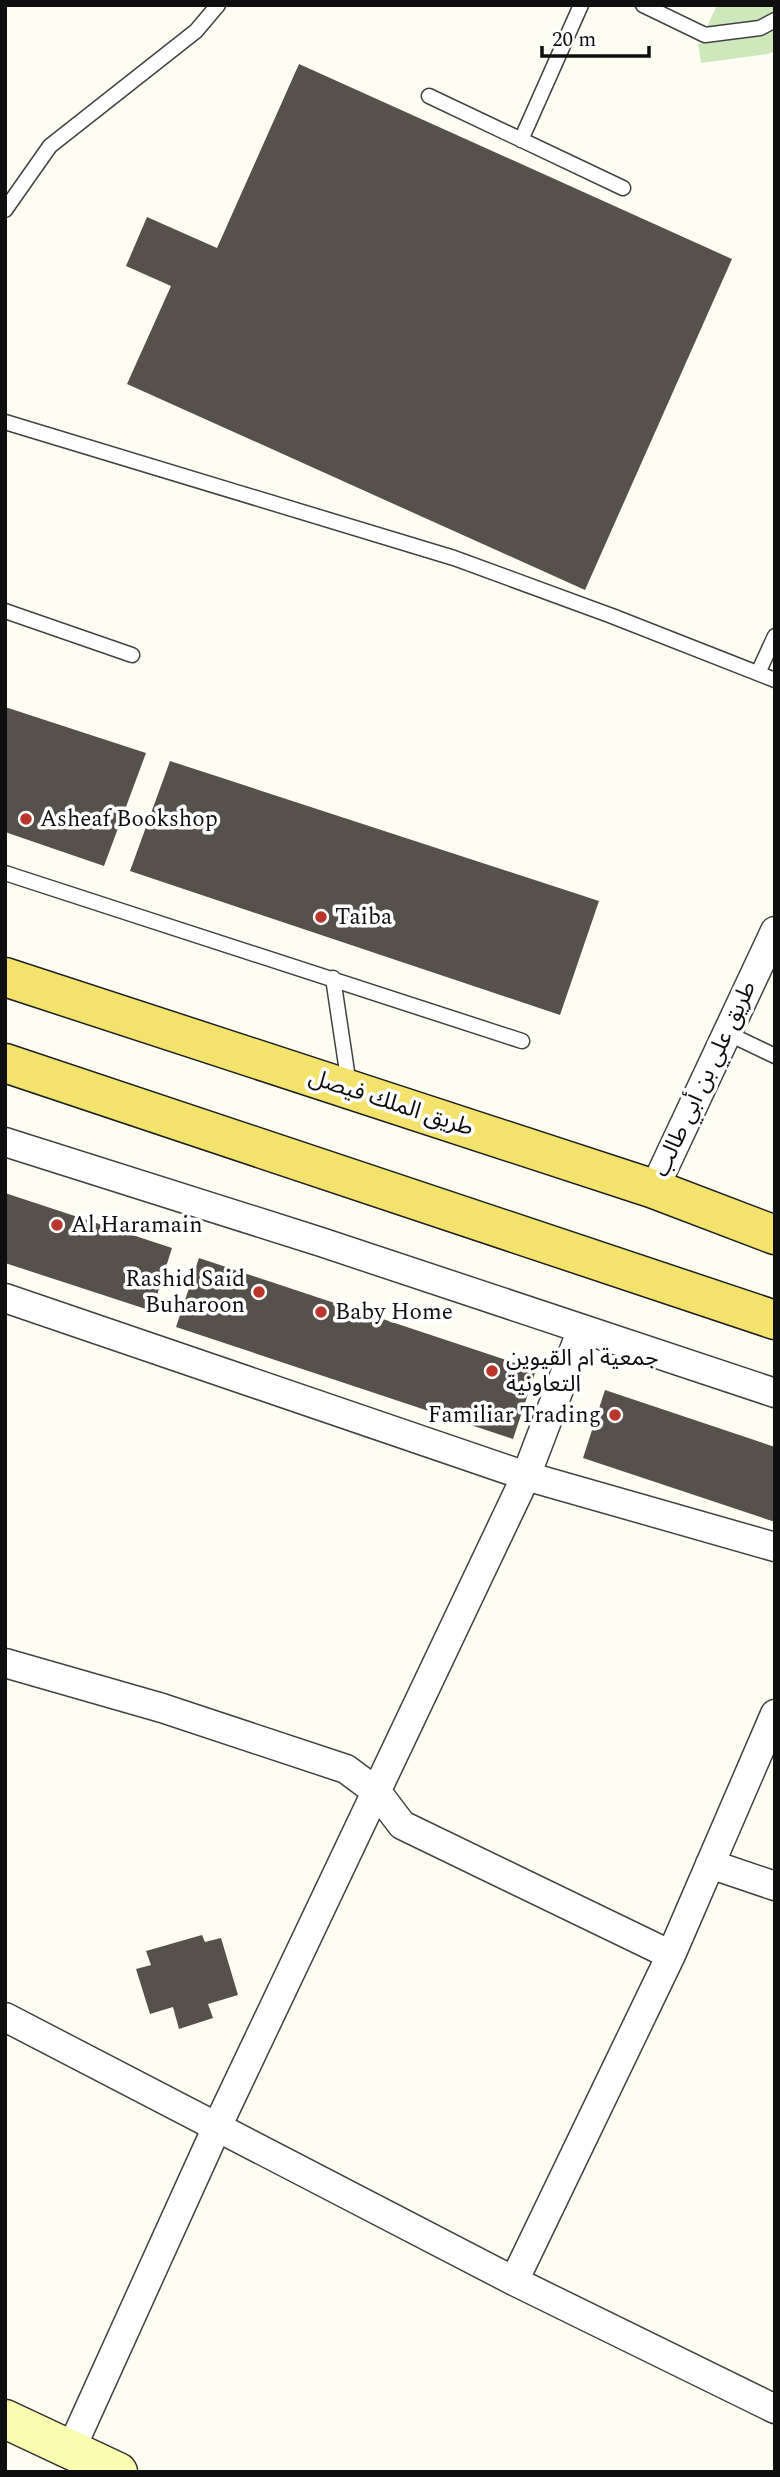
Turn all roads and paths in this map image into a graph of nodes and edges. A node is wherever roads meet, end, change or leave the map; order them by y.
1 (218, 5) edge
2 (581, 5) edge
3 (643, 5) edge
4 (775, 20) edge
5 (429, 96) dead end
6 (521, 140) junction
7 (623, 188) dead end
8 (5, 210) edge
9 (5, 422) edge
10 (5, 611) edge
11 (775, 636) edge
12 (132, 655) dead end
13 (758, 673) junction
14 (775, 680) edge
15 (5, 873) edge
16 (775, 931) edge
17 (5, 977) edge
18 (333, 978) junction
19 (727, 1033) junction
20 (522, 1041) dead end
21 (775, 1056) edge
22 (5, 1063) edge
23 (350, 1090) junction
24 (5, 1142) edge
25 (654, 1189) junction
26 (775, 1235) edge
27 (695, 1294) junction
28 (5, 1298) edge
29 (775, 1310) edge
30 (775, 1320) edge
31 (582, 1329) junction
32 (775, 1393) edge
33 (526, 1476) junction
34 (775, 1547) edge
35 (5, 1663) edge
36 (775, 1714) edge
37 (377, 1792) junction
38 (710, 1864) junction
39 (775, 1886) edge
40 (671, 1955) junction
41 (5, 2017) edge
42 (217, 2127) junction
43 (514, 2281) junction
44 (775, 2410) edge
45 (5, 2419) edge
46 (71, 2449) junction
47 (118, 2472) edge

1 - 8 lane
2 - 6 lane
3 - 4 lane
5 - 6 lane
6 - 7 lane
9 - 13 lane
10 - 12 lane
11 - 13 lane
13 - 14 lane
15 - 18 lane
16 - 19 street, طريق علي بن أبي طالب
17 - 23 main road, طريق الملك فيصل
18 - 20 lane
18 - 23 lane
19 - 21 lane
19 - 25 street, طريق علي بن أبي طالب
22 - 27 main road
23 - 25 main road, طريق الملك فيصل
24 - 31 street
25 - 26 main road, طريق الملك فيصل
27 - 29 main road
27 - 30 main road
28 - 33 street
31 - 32 street
31 - 33 street
33 - 34 street
33 - 37 street
35 - 37 street
36 - 38 street
37 - 40 street
37 - 42 street
38 - 39 street
38 - 40 street
40 - 43 street
41 - 42 street
42 - 43 street
42 - 46 street
43 - 44 street
45 - 46 street
46 - 47 street

